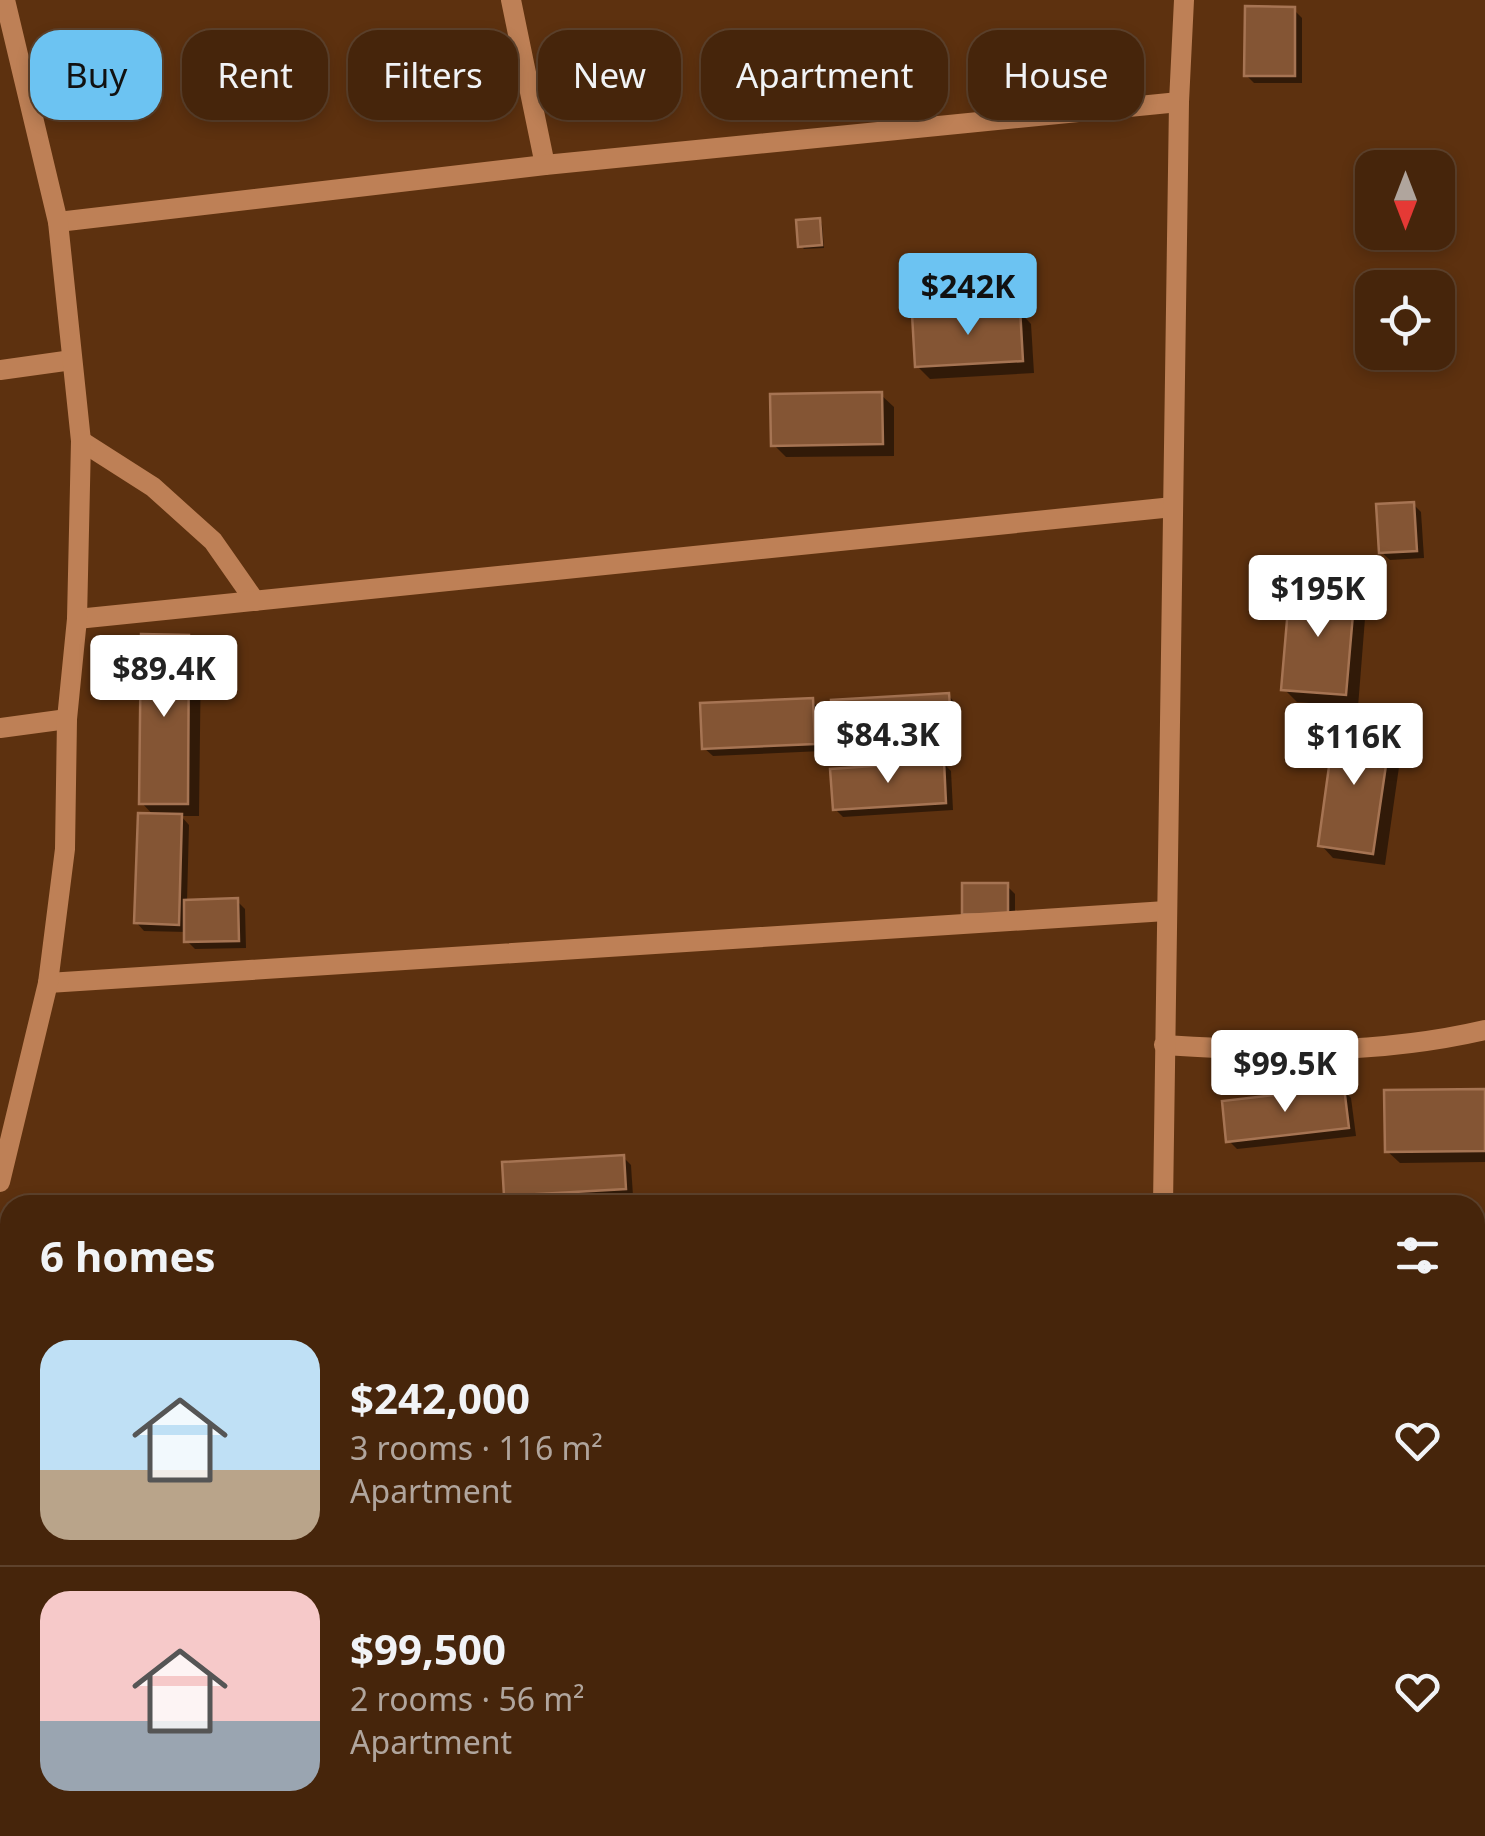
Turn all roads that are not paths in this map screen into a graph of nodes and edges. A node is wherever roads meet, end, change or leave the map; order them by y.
1 (5, 0) edge
2 (511, 0) edge
3 (1184, 0) edge
4 (1179, 102) junction
5 (545, 165) junction
6 (58, 222) junction
7 (72, 360) junction
8 (0, 370) edge
9 (82, 441) junction
10 (1173, 507) junction
11 (255, 601) junction
12 (77, 619) junction
13 (68, 719) junction
14 (0, 728) edge
15 (1166, 911) junction
16 (48, 983) junction
17 (1485, 1030) edge
18 (1164, 1045) junction
19 (0, 1182) edge
20 (1163, 1195) edge

1 - 6 street
2 - 5 street
3 - 4 street
4 - 5 street
4 - 10 street
5 - 6 street
6 - 7 street
7 - 8 street
7 - 9 street
9 - 11 street
9 - 12 street
10 - 11 street
10 - 15 street
11 - 12 street
12 - 13 street
13 - 14 street
13 - 16 street
15 - 16 street
15 - 18 street
16 - 19 street
17 - 18 street
18 - 20 street

